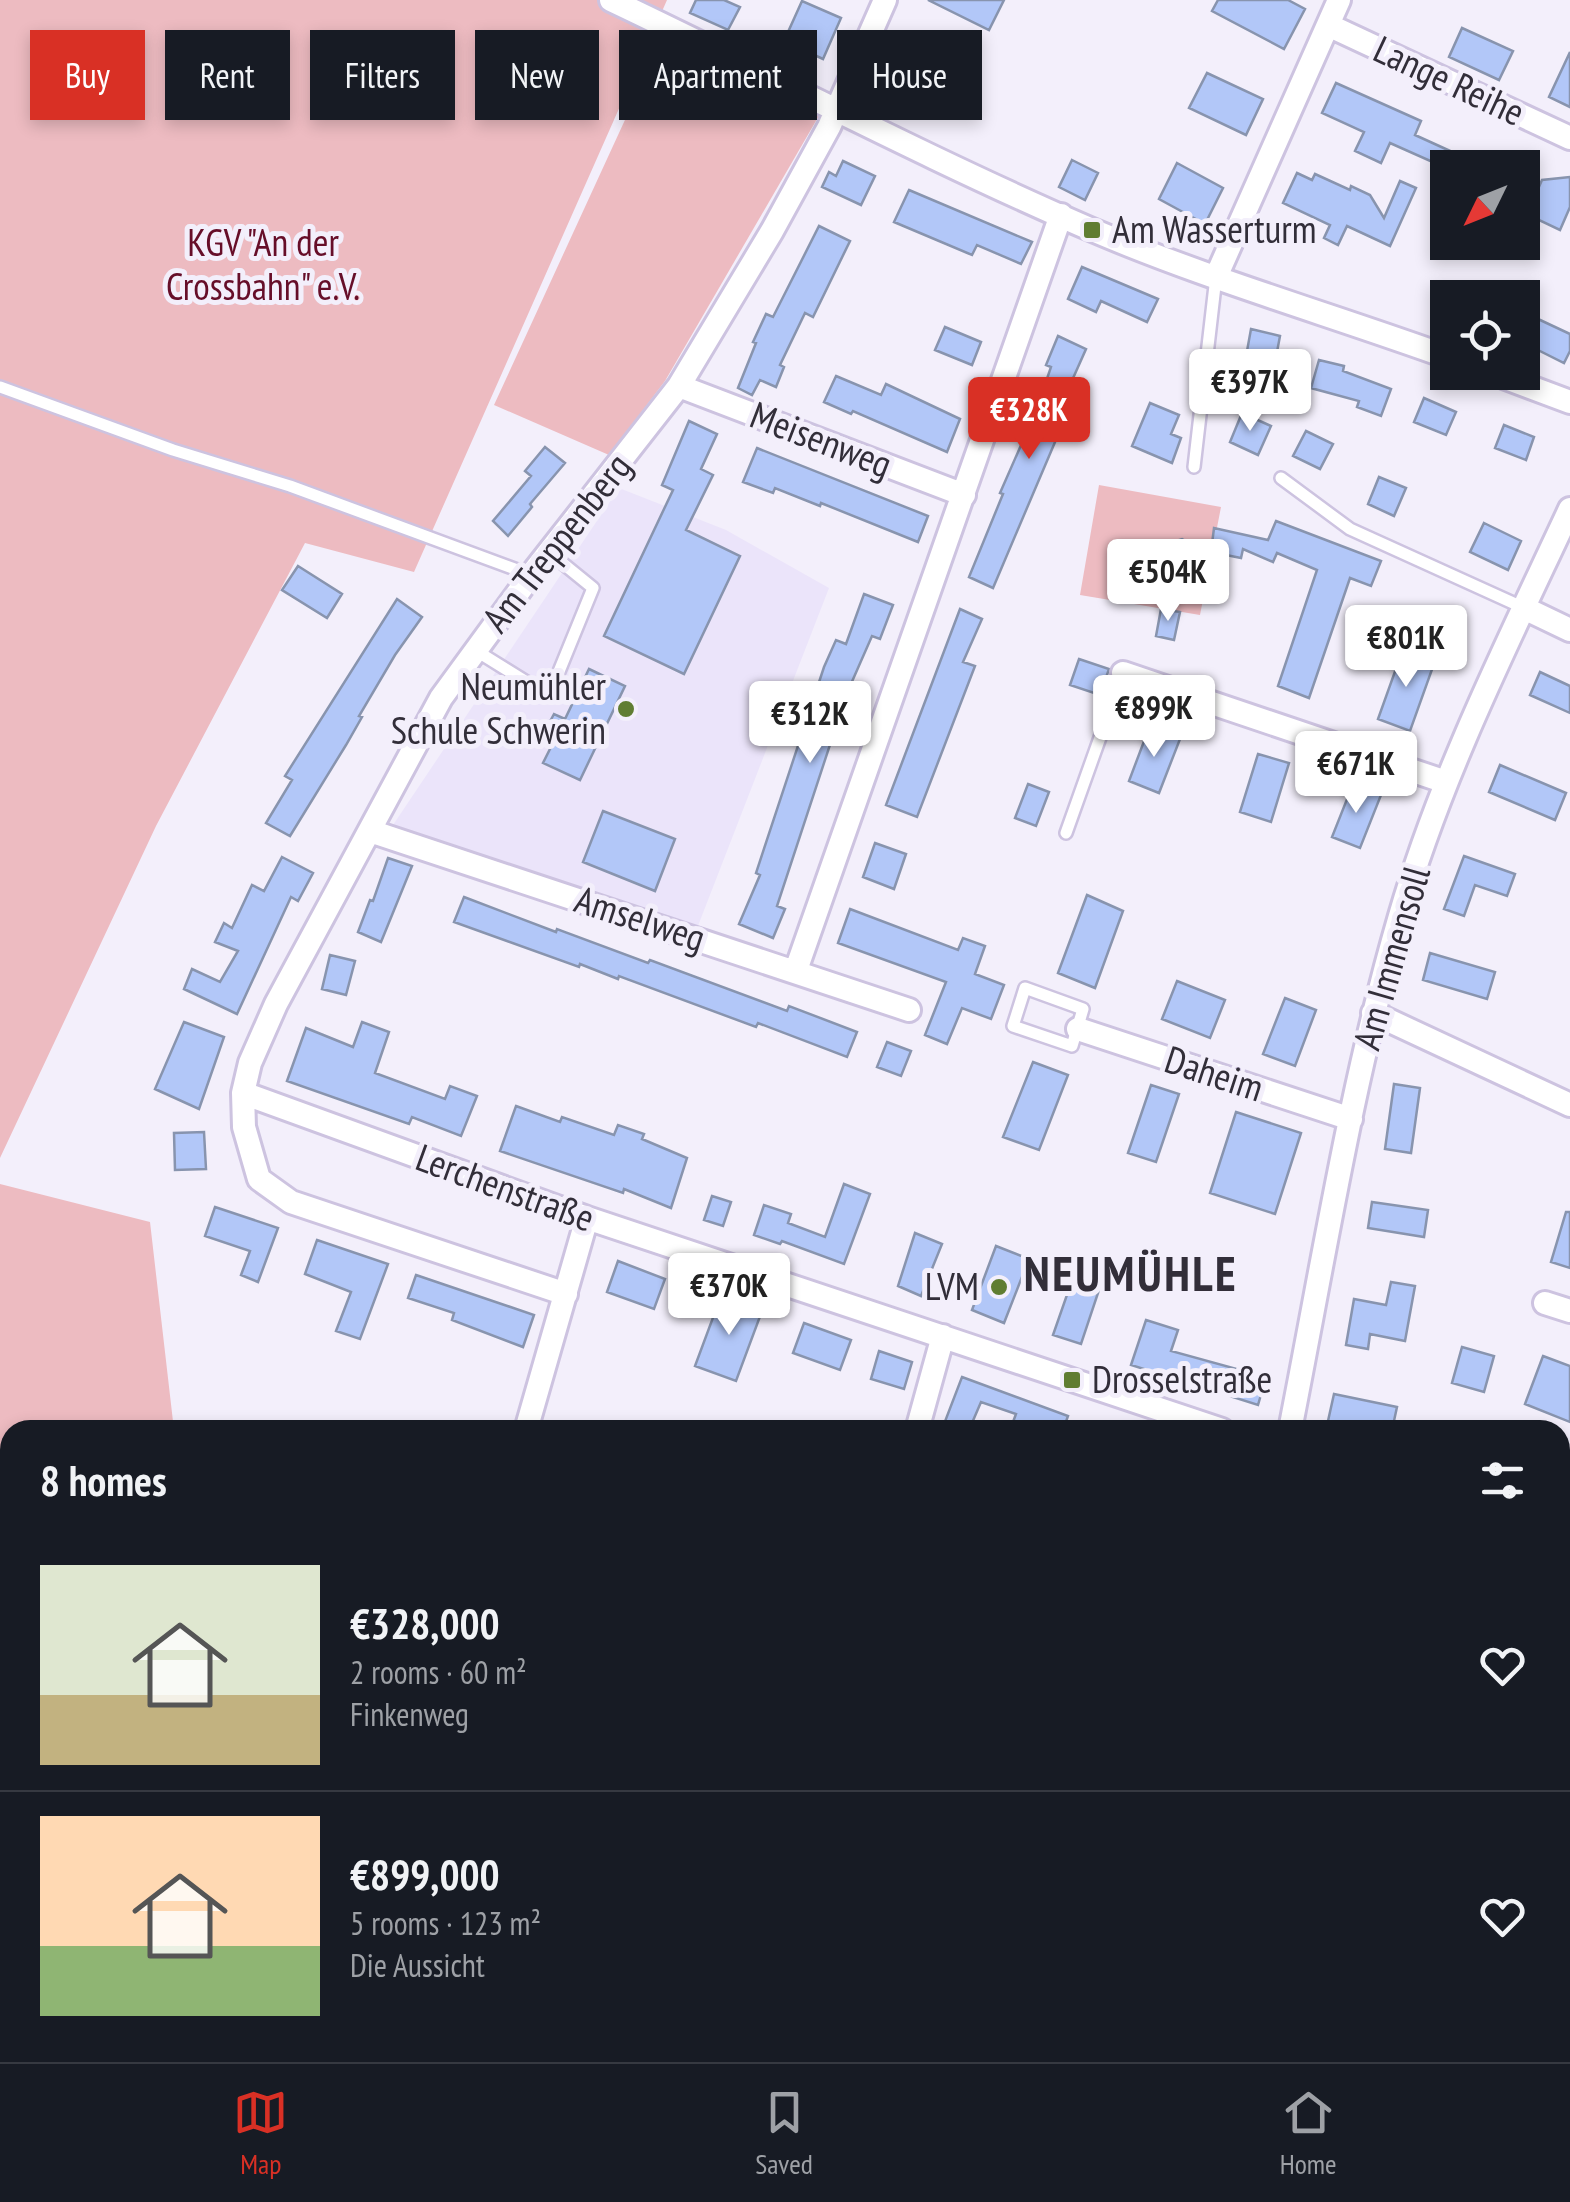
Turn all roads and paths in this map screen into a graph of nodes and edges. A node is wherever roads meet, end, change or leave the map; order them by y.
1 (611, 0) edge
2 (886, 0) edge
3 (1339, 0) edge
4 (1328, 25) junction
5 (836, 111) junction
6 (1570, 138) edge
7 (1061, 215) junction
8 (1216, 277) junction
9 (1430, 351) edge
10 (679, 386) junction
11 (0, 388) edge
12 (1538, 390) edge
13 (1570, 402) edge
14 (1194, 466) dead end
15 (1281, 478) dead end
16 (964, 495) junction
17 (1570, 509) edge
18 (550, 553) junction
19 (532, 575) junction
20 (1524, 608) junction
21 (1570, 630) edge
22 (475, 650) junction
23 (1123, 673) joint
24 (1446, 782) junction
25 (370, 831) junction
26 (1066, 833) dead end
27 (796, 970) junction
28 (909, 1010) dead end
29 (1374, 1014) junction
30 (1078, 1028) junction
31 (243, 1093) junction
32 (1570, 1105) edge
33 (1351, 1118) junction
34 (588, 1218) junction
35 (566, 1294) junction
36 (1544, 1303) dead end
37 (1570, 1311) edge
38 (943, 1336) junction
39 (529, 1420) edge
40 (920, 1420) edge
41 (1192, 1420) edge
42 (1292, 1420) edge

1 - 5 street
2 - 5 street, Am Treppenberg
3 - 4 street
4 - 6 street, Lange Reihe
4 - 8 street
5 - 7 street
5 - 10 street, Am Treppenberg
7 - 8 street
7 - 16 street
8 - 9 street
8 - 14 lane
10 - 16 street, Meisenweg
10 - 18 street, Am Treppenberg
11 - 19 lane
12 - 13 street
15 - 20 lane
16 - 27 street
17 - 20 street, Am Immensoll
18 - 19 street, Am Treppenberg
18 - 22 lane
19 - 22 street, Am Treppenberg
20 - 21 street
20 - 24 street, Am Immensoll
22 - 25 street, Am Treppenberg
23 - 24 street
23 - 26 lane
24 - 29 street, Am Immensoll
25 - 27 street, Amselweg
25 - 31 street, Am Treppenberg
27 - 28 street, Amselweg
29 - 32 street
29 - 33 street, Am Immensoll
30 - 30 lane
30 - 33 street, Daheim
31 - 34 street, Lerchenstraße
31 - 35 street, Lerchenstraße
33 - 42 street, Am Immensoll
34 - 35 street
34 - 38 street, Lerchenstraße
35 - 39 street
36 - 37 street
38 - 40 street
38 - 41 street, Lerchenstraße

